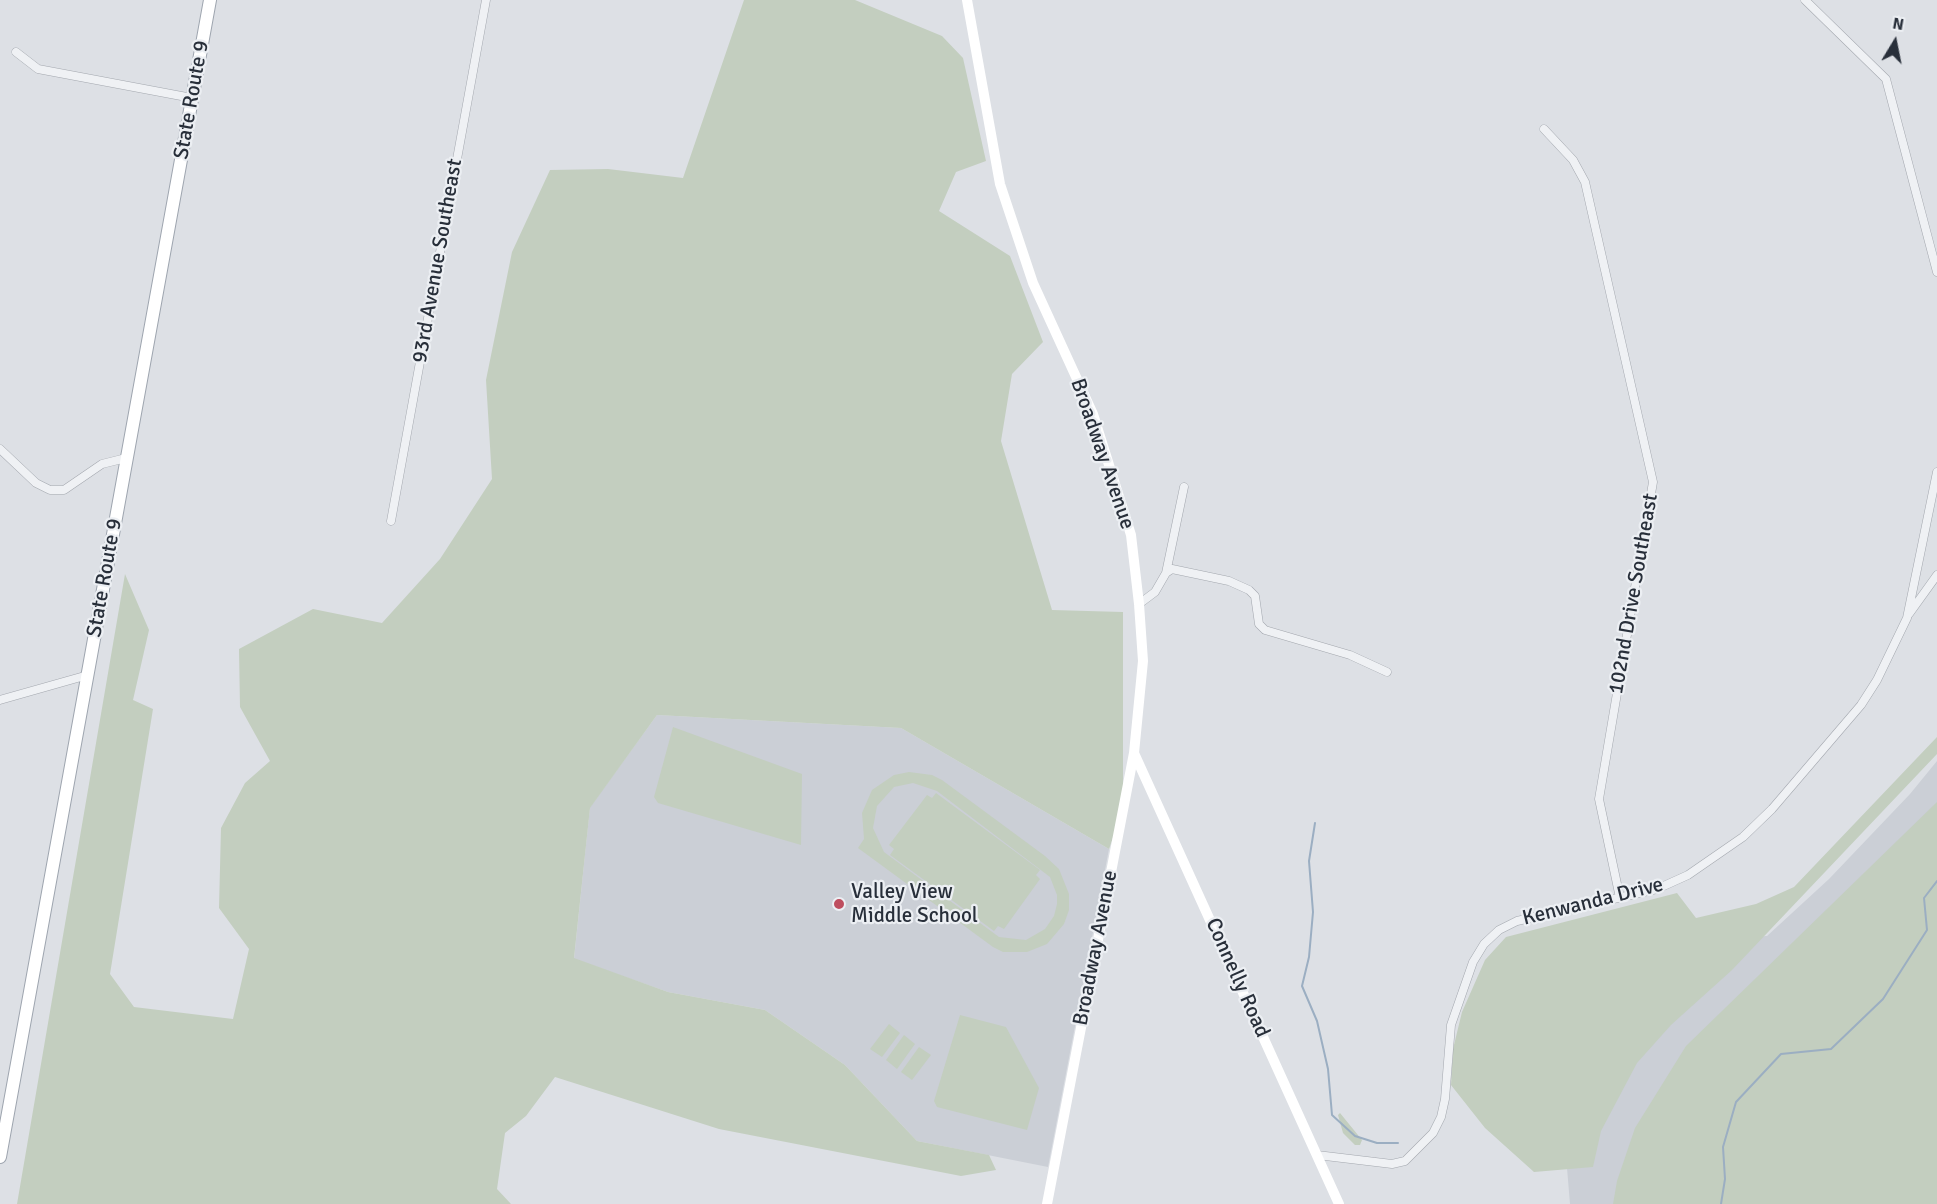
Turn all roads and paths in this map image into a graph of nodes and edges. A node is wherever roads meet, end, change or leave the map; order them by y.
1 (210, 0) edge
2 (486, 0) edge
3 (967, 0) edge
4 (1805, 0) edge
5 (16, 52) dead end
6 (192, 98) junction
7 (1544, 129) dead end
8 (1937, 272) edge
9 (0, 449) edge
10 (126, 458) junction
11 (1937, 472) edge
12 (1184, 487) dead end
13 (391, 521) dead end
14 (1166, 573) junction
15 (1937, 575) edge
16 (1139, 604) junction
17 (1907, 618) junction
18 (1387, 672) dead end
19 (88, 675) junction
20 (0, 700) edge
21 (1134, 753) junction
22 (1620, 898) junction
23 (1317, 1155) junction
24 (0, 1157) edge
25 (1047, 1204) edge
26 (1339, 1204) edge

1 - 6 main road, State Route 9
2 - 13 street, 93rd Avenue Southeast
3 - 16 street, Broadway Avenue
4 - 8 street
5 - 6 street
6 - 10 main road, State Route 9
7 - 22 street, 102nd Drive Southeast
9 - 10 street
10 - 19 main road, State Route 9
11 - 17 street, Kenwanda Drive
12 - 14 street
14 - 16 street
14 - 18 street
15 - 17 street
16 - 21 street, Broadway Avenue
17 - 22 street, Kenwanda Drive
19 - 20 street
19 - 24 main road, State Route 9
21 - 23 street, Connelly Road
21 - 25 street, Broadway Avenue
22 - 23 street, Kenwanda Drive
23 - 26 street, Connelly Road

